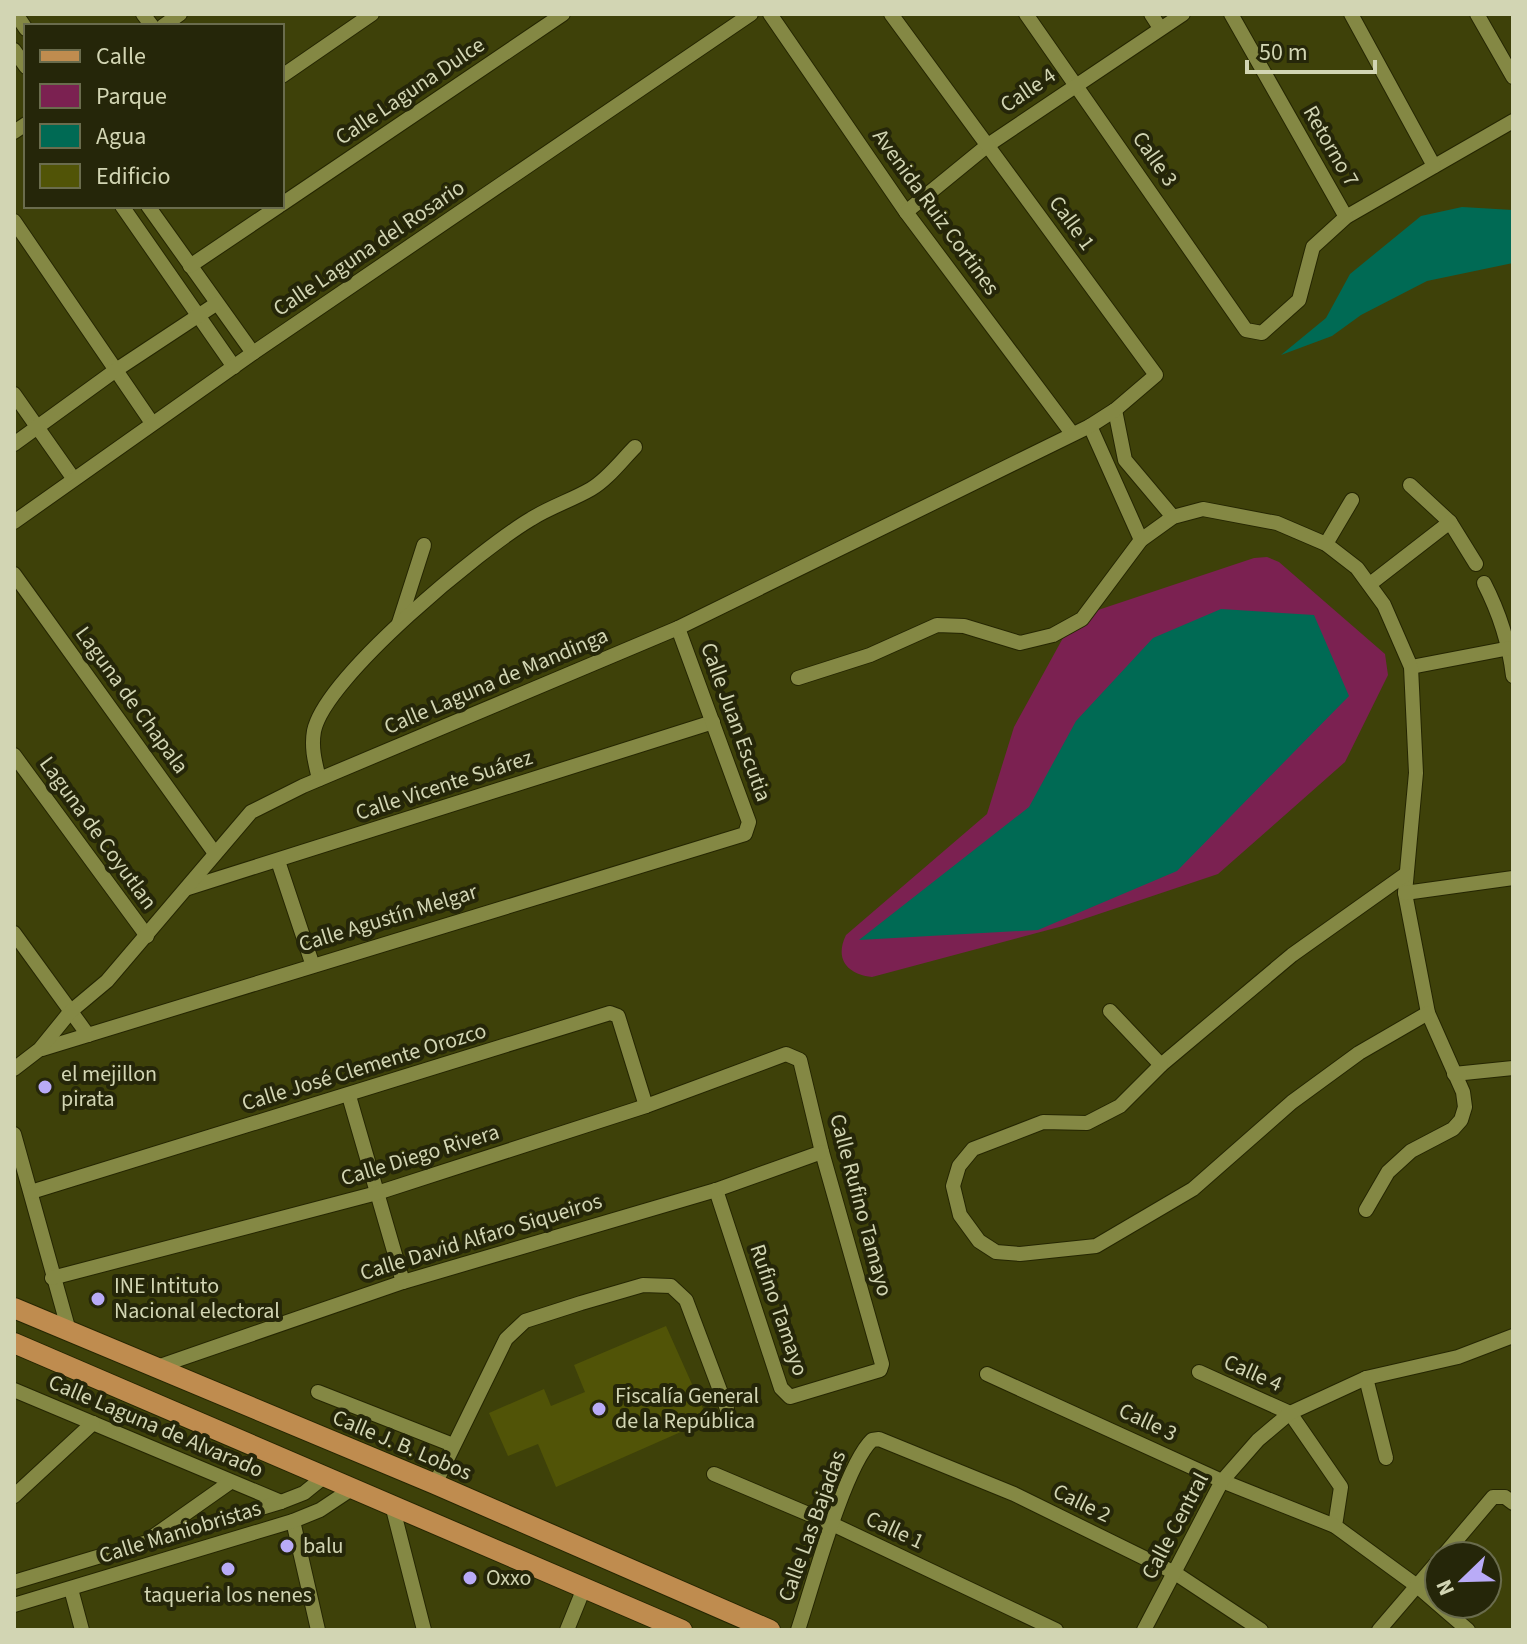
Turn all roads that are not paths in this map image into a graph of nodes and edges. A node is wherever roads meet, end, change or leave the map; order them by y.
1 (372, 14) edge
2 (563, 14) edge
3 (751, 14) edge
4 (770, 14) edge
5 (891, 14) edge
6 (1026, 14) edge
7 (1151, 14) edge
8 (1183, 14) edge
9 (1231, 14) edge
10 (1351, 14) edge
11 (1477, 14) edge
12 (732, 20) edge
13 (1160, 28) junction
14 (284, 75) edge
15 (1513, 77) edge
16 (1076, 84) junction
17 (1513, 121) edge
18 (988, 145) junction
19 (1434, 166) junction
20 (284, 202) edge
21 (123, 208) edge
22 (149, 208) edge
23 (276, 208) edge
24 (906, 212) junction
25 (1346, 217) junction
26 (14, 221) edge
27 (190, 266) junction
28 (216, 304) junction
29 (198, 317) junction
30 (253, 353) junction
31 (234, 367) junction
32 (116, 370) junction
33 (14, 394) edge
34 (1115, 410) junction
35 (152, 423) junction
36 (1090, 426) junction
37 (38, 427) junction
38 (1071, 432) junction
39 (14, 444) edge
40 (635, 447) dead end
41 (1125, 460) junction
42 (1110, 472) junction
43 (73, 478) junction
44 (1410, 485) dead end
45 (1352, 500) dead end
46 (1173, 517) junction
47 (14, 522) edge
48 (1450, 522) junction
49 (1141, 540) junction
50 (1326, 544) junction
51 (424, 545) dead end
52 (1476, 564) dead end
53 (14, 574) edge
54 (1484, 583) dead end
55 (1370, 584) junction
56 (398, 627) junction
57 (678, 628) junction
58 (1510, 648) junction
59 (1411, 667) junction
60 (1513, 676) edge
61 (798, 678) dead end
62 (713, 722) junction
63 (14, 755) edge
64 (319, 779) junction
65 (748, 831) joint
66 (214, 852) junction
67 (278, 861) junction
68 (1406, 874) junction
69 (1513, 878) edge
70 (188, 888) junction
71 (1405, 893) junction
72 (14, 933) edge
73 (147, 936) junction
74 (312, 963) junction
75 (1110, 1011) dead end
76 (70, 1012) junction
77 (1428, 1013) junction
78 (88, 1035) junction
79 (40, 1049) junction
80 (793, 1054) joint
81 (1161, 1065) junction
82 (1513, 1068) edge
83 (14, 1069) edge
84 (1454, 1074) junction
85 (349, 1096) junction
86 (646, 1106) junction
87 (14, 1134) edge
88 (822, 1152) junction
89 (716, 1190) junction
90 (31, 1192) junction
91 (377, 1193) junction
92 (1366, 1210) dead end
93 (52, 1278) junction
94 (403, 1282) junction
95 (14, 1308) edge
96 (69, 1331) junction
97 (1513, 1336) edge
98 (14, 1343) edge
99 (154, 1368) junction
100 (880, 1370) joint
101 (1199, 1372) dead end
102 (987, 1374) dead end
103 (1366, 1378) junction
104 (14, 1390) edge
105 (318, 1392) dead end
106 (727, 1409) dead end
107 (1290, 1413) junction
108 (93, 1423) junction
109 (872, 1440) joint
110 (453, 1445) junction
111 (1386, 1458) dead end
112 (714, 1474) dead end
113 (325, 1476) junction
114 (1222, 1481) junction
115 (229, 1483) junction
116 (435, 1484) junction
117 (353, 1488) junction
118 (14, 1496) edge
119 (281, 1502) junction
120 (1513, 1503) edge
121 (392, 1505) junction
122 (293, 1521) junction
123 (832, 1524) junction
124 (1335, 1526) junction
125 (1456, 1540) edge
126 (143, 1544) junction
127 (1175, 1573) junction
128 (1423, 1579) edge
129 (14, 1582) edge
130 (1417, 1586) junction
131 (584, 1588) junction
132 (71, 1589) junction
133 (14, 1605) edge
134 (82, 1630) edge
135 (318, 1630) edge
136 (424, 1630) edge
137 (567, 1630) edge
138 (682, 1630) edge
139 (770, 1630) edge
140 (798, 1630) edge
141 (1056, 1630) edge
142 (1144, 1630) edge
143 (1261, 1630) edge
144 (1379, 1630) edge
145 (1468, 1630) edge

1 - 14 street
2 - 20 street, Calle Laguna Dulce
3 - 12 street, Calle Laguna del Rosario
4 - 24 street, Avenida Ruiz Cortines
5 - 18 street, Calle 1
6 - 16 street, Calle 3
7 - 13 street
8 - 13 street, Calle 4
9 - 25 street, Retorno 7
10 - 19 street
11 - 15 street
12 - 30 street, Calle Laguna del Rosario
13 - 16 street, Calle 4
16 - 18 street, Calle 4
16 - 25 street, Calle 3
17 - 19 street
18 - 24 street, Calle 4
18 - 34 street, Calle 1
19 - 25 street
21 - 29 street
22 - 27 street
23 - 27 street, Calle Laguna Dulce
24 - 38 street, Avenida Ruiz Cortines
26 - 32 street
27 - 28 street
28 - 29 street
28 - 30 street
29 - 31 street
29 - 32 street
30 - 31 street, Calle Laguna del Rosario
31 - 35 street, Calle Laguna del Rosario
32 - 35 street
32 - 37 street
33 - 37 street
34 - 36 street, Calle 1
34 - 41 street
35 - 43 street, Calle Laguna del Rosario
36 - 38 street, Calle 1
36 - 42 street
37 - 39 street
37 - 43 street
38 - 57 street, Calle Laguna de Mandinga
40 - 56 street
41 - 42 street
41 - 46 street
42 - 49 street
43 - 47 street, Calle Laguna del Rosario
44 - 48 street
45 - 50 street
46 - 49 street
46 - 50 street
48 - 52 street
48 - 55 street
49 - 61 street
50 - 55 street
51 - 56 street
53 - 66 street, Laguna de Chapala
54 - 58 street
55 - 59 street
56 - 64 street
57 - 62 street, Calle Juan Escutia
57 - 64 street, Calle Laguna de Mandinga
58 - 59 street
58 - 60 street
59 - 68 street
62 - 65 street, Calle Juan Escutia
62 - 67 street, Calle Vicente Suárez
63 - 73 street, Laguna de Coyutlan
64 - 66 street, Calle Laguna de Mandinga
65 - 74 street, Calle Agustín Melgar
66 - 70 street, Calle Laguna de Mandinga
67 - 70 street, Calle Vicente Suárez
67 - 74 street
68 - 71 street
68 - 81 street
69 - 71 street
70 - 73 street, Calle Laguna de Mandinga
71 - 77 street
72 - 76 street
73 - 76 street, Calle Laguna de Mandinga
74 - 78 street, Calle Agustín Melgar
75 - 81 street
76 - 78 street
76 - 79 street, Calle Laguna de Mandinga
77 - 81 street
77 - 84 street
78 - 79 street, Calle Agustín Melgar
79 - 83 street, Calle Laguna de Mandinga
80 - 86 street, Calle Diego Rivera
80 - 88 street, Calle Rufino Tamayo
82 - 84 street
84 - 92 street
85 - 86 street, Calle José Clemente Orozco
85 - 90 street, Calle José Clemente Orozco
85 - 91 street
86 - 91 street, Calle Diego Rivera
87 - 90 street
88 - 89 street, Calle David Alfaro Siqueiros
88 - 100 street, Calle Rufino Tamayo
89 - 94 street, Calle David Alfaro Siqueiros
89 - 100 street, Rufino Tamayo
90 - 93 street
91 - 93 street, Calle Diego Rivera
91 - 94 street
93 - 96 street
94 - 99 street, Calle David Alfaro Siqueiros
95 - 96 main road, Calle J. B. Lobos
96 - 99 main road, Calle J. B. Lobos
97 - 103 street, Calle Central
98 - 113 main road
99 - 116 main road, Calle J. B. Lobos
101 - 107 street, Calle 4
102 - 114 street, Calle 3
103 - 107 street, Calle Central
103 - 111 street
104 - 108 street, Calle Laguna de Alvarado
105 - 110 street
106 - 110 street
107 - 114 street, Calle Central
107 - 124 street
108 - 115 street, Calle Laguna de Alvarado
108 - 118 street
109 - 123 street, Calle Las Bajadas
109 - 127 street, Calle 2
110 - 116 street
112 - 123 street, Calle 1
113 - 117 main road
113 - 119 street, Calle Maniobristas
114 - 124 street, Calle 3
114 - 127 street, Calle Central
115 - 119 street, Calle Laguna de Alvarado
115 - 126 street
116 - 139 main road, Calle J. B. Lobos
117 - 121 main road
117 - 122 street, Calle Maniobristas
119 - 126 street, Calle Maniobristas
120 - 125 street
121 - 131 main road
121 - 136 street
122 - 132 street, Calle Maniobristas
122 - 135 street
123 - 140 street, Calle Las Bajadas
123 - 141 street, Calle 1
124 - 130 street, Calle 3
126 - 129 street, Calle Maniobristas
127 - 142 street, Calle Central
127 - 143 street, Calle 2
128 - 130 street
130 - 144 street
130 - 145 street, Calle 3
131 - 137 street
131 - 138 main road
132 - 133 street, Calle Maniobristas
132 - 134 street

